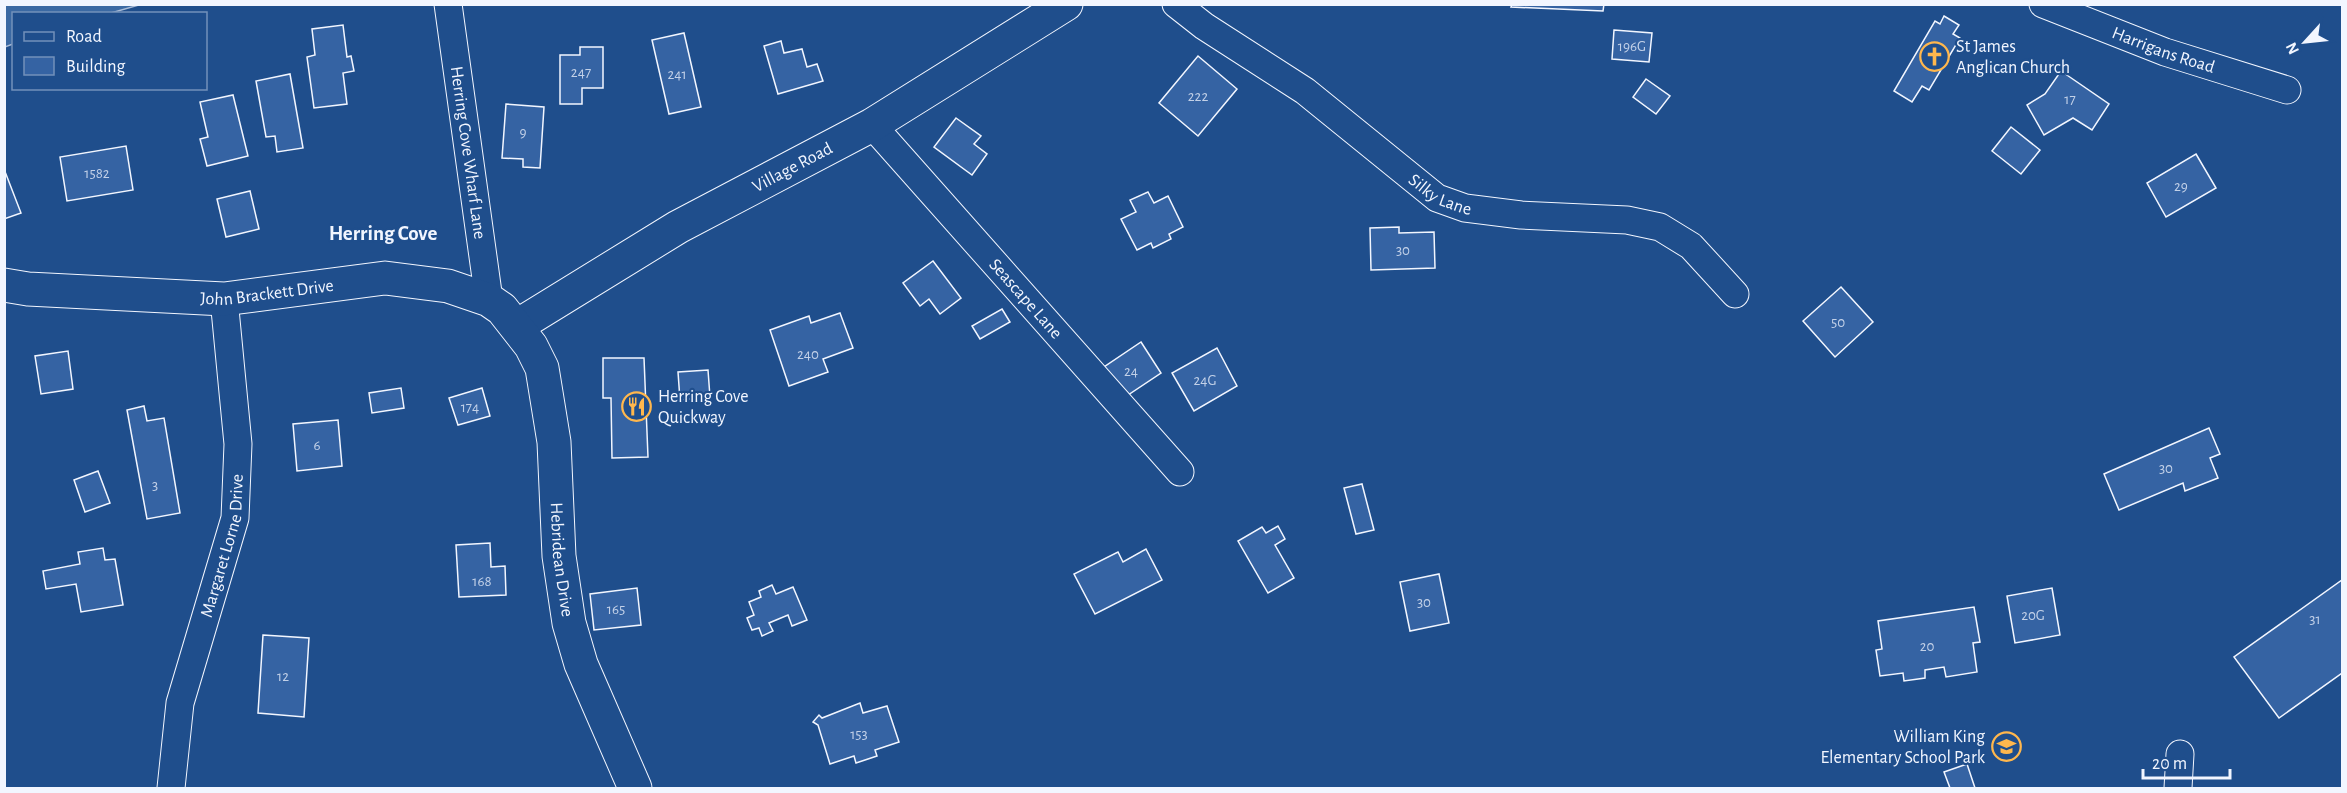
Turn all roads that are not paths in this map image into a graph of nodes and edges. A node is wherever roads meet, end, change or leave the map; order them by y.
1 (448, 4) edge
2 (1066, 4) edge
3 (1176, 4) edge
4 (2043, 4) edge
5 (2287, 90) dead end
6 (872, 126) junction
7 (4, 285) edge
8 (1735, 294) dead end
9 (224, 300) junction
10 (489, 300) junction
11 (517, 326) junction
12 (1180, 472) dead end
13 (2180, 754) dead end
14 (171, 789) edge
15 (635, 789) edge
16 (2178, 789) edge

1 - 10 street, Herring Cove Wharf Lane
2 - 6 main road, Village Road
3 - 8 street, Silky Lane
4 - 5 street, Harrigans Road
6 - 11 main road, Village Road
6 - 12 street, Seascape Lane
7 - 9 main road, John Brackett Drive
9 - 10 main road, John Brackett Drive
9 - 14 street, Margaret Lorne Drive
10 - 11 main road, John Brackett Drive
11 - 15 main road, Hebridean Drive
13 - 16 street

